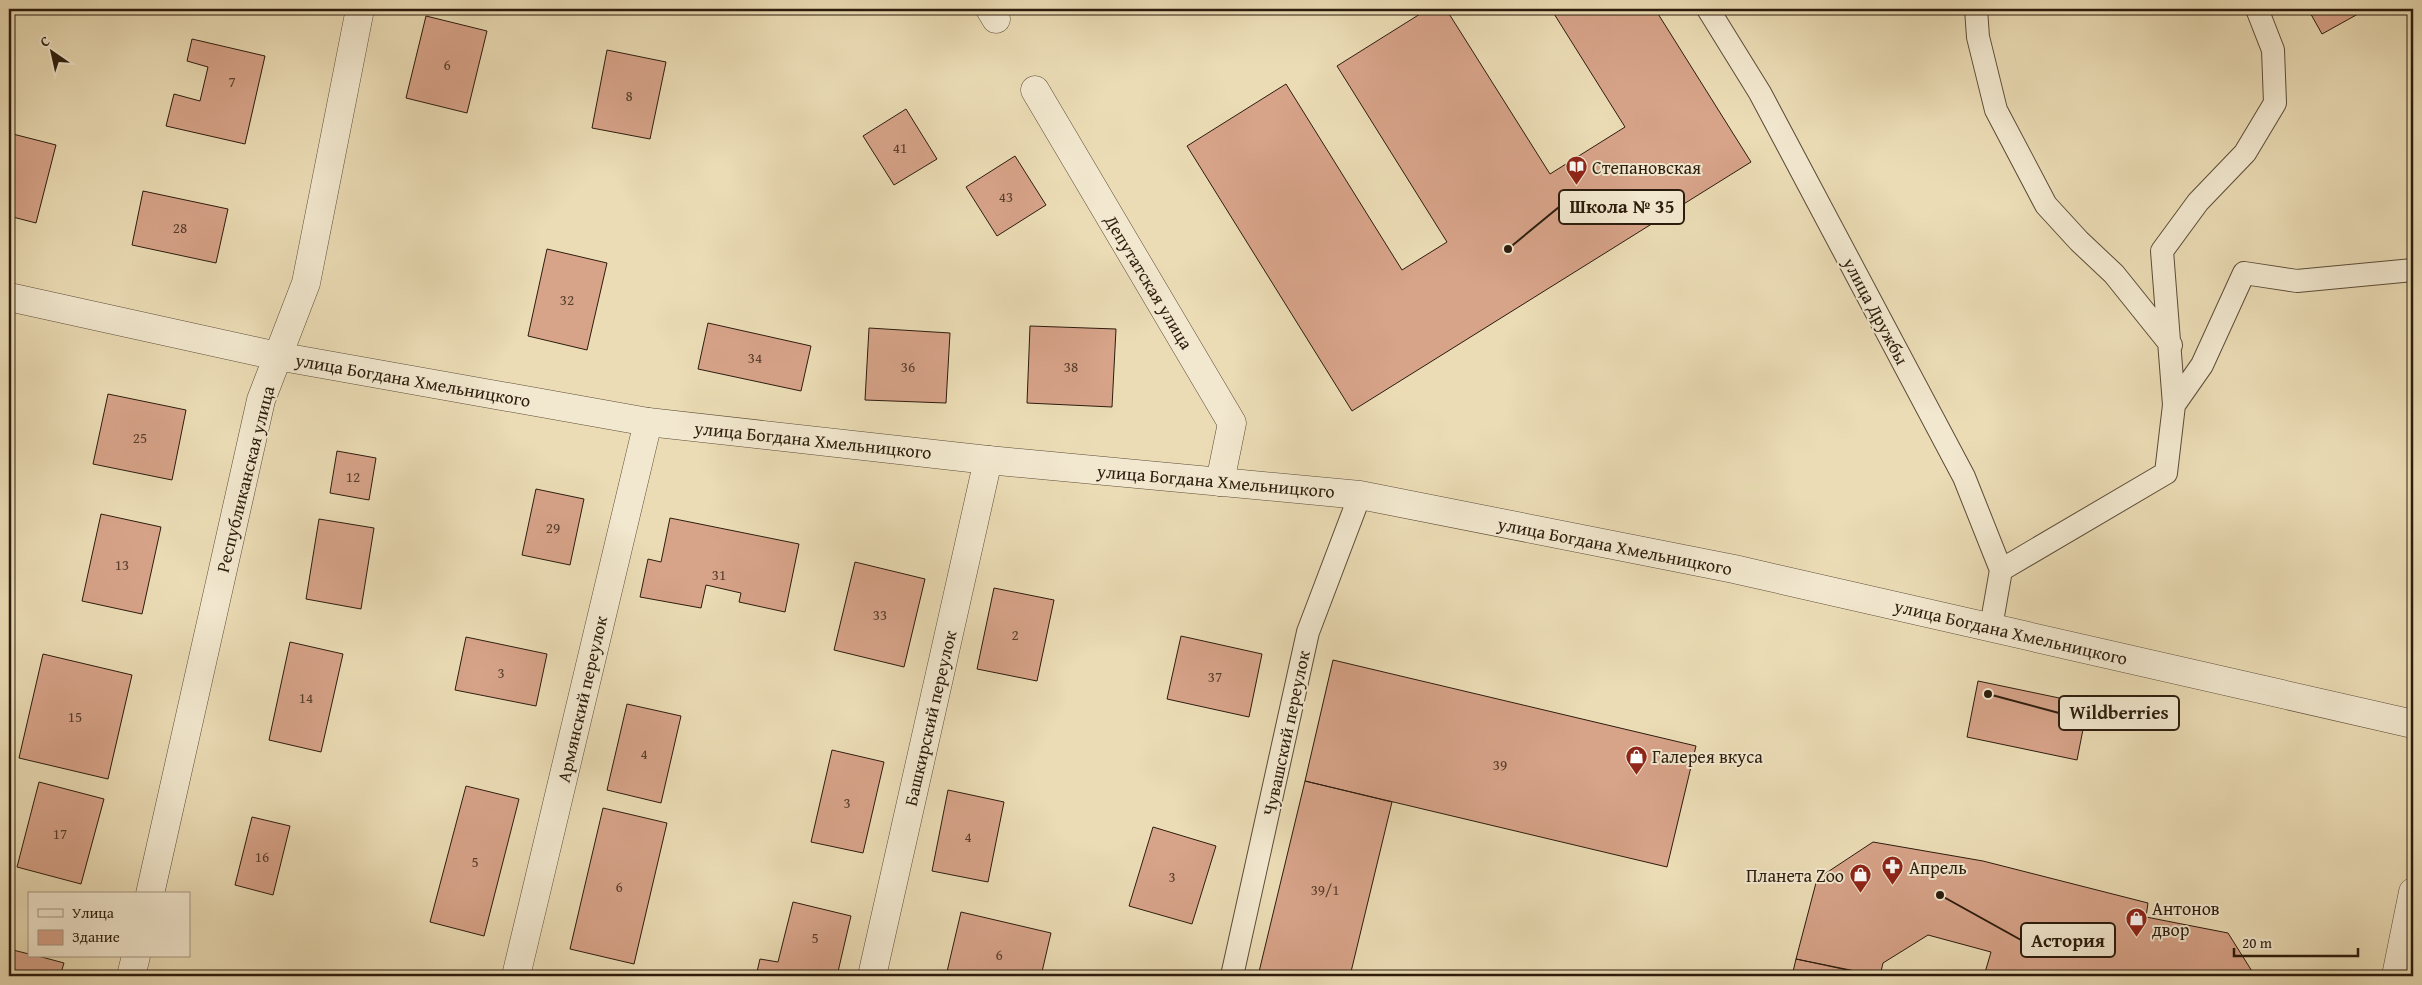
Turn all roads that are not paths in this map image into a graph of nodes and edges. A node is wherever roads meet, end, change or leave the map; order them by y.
1 (360, 9) edge
2 (1708, 9) edge
3 (1976, 9) edge
4 (2257, 9) edge
5 (1035, 90) dead end
6 (2413, 270) edge
7 (9, 297) edge
8 (2171, 345) junction
9 (277, 356) junction
10 (2174, 405) junction
11 (648, 422) junction
12 (988, 460) junction
13 (1220, 482) junction
14 (1360, 495) junction
15 (2001, 570) junction
16 (1992, 628) junction
17 (2413, 724) edge
18 (150, 892) edge
19 (2413, 892) edge
20 (136, 958) edge
21 (132, 976) edge
22 (516, 976) edge
23 (872, 976) edge
24 (1232, 976) edge
25 (2396, 976) edge

1 - 9 street, Республиканская улица
2 - 15 lane, улица Дружбы
3 - 8 lane
4 - 8 lane
5 - 13 street, Депутатская улица
6 - 10 lane
7 - 9 street, улица Богдана Хмельницкого
8 - 10 lane
9 - 11 street, улица Богдана Хмельницкого
9 - 18 street, Республиканская улица
10 - 15 lane
11 - 12 street, улица Богдана Хмельницкого
11 - 22 street, Армянский переулок
12 - 13 street, улица Богдана Хмельницкого
12 - 23 street, Башкирский переулок
13 - 14 street, улица Богдана Хмельницкого
14 - 16 street, улица Богдана Хмельницкого
14 - 24 lane, Чувашский переулок
15 - 16 lane
16 - 17 street, улица Богдана Хмельницкого
19 - 25 street
20 - 21 street

